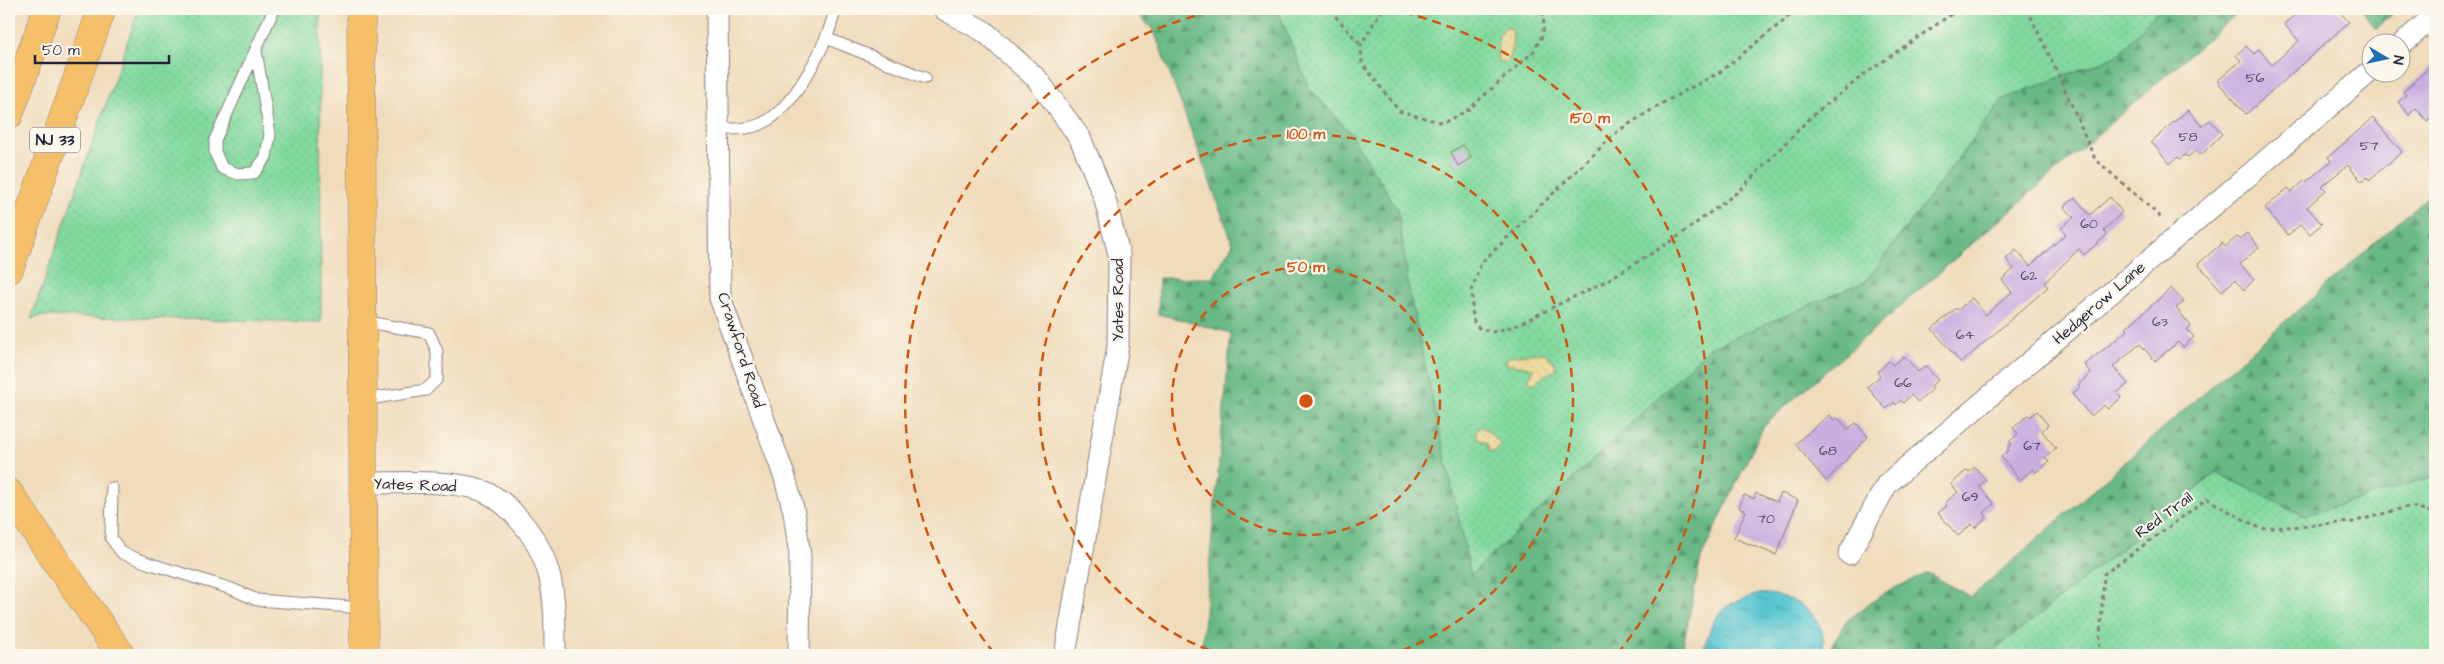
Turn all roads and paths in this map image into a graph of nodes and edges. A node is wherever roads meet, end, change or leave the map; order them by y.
1 (47, 9) edge
2 (102, 9) edge
3 (274, 9) edge
4 (361, 9) edge
5 (717, 9) edge
6 (835, 9) edge
7 (944, 9) edge
8 (1332, 9) edge
9 (1382, 9) edge
10 (1544, 9) edge
11 (1795, 9) edge
12 (1959, 9) edge
13 (2027, 9) edge
14 (2435, 15) edge
15 (2412, 35) edge
16 (826, 38) junction
17 (1361, 45) junction
18 (256, 51) junction
19 (925, 78) dead end
20 (2362, 79) edge
21 (9, 115) edge
22 (717, 130) junction
23 (2163, 219) dead end
24 (9, 270) edge
25 (362, 320) junction
26 (362, 400) junction
27 (364, 483) junction
28 (112, 488) dead end
29 (9, 493) edge
30 (2435, 513) edge
31 (1850, 554) dead end
32 (364, 608) junction
33 (121, 655) edge
34 (364, 655) edge
35 (555, 655) edge
36 (800, 655) edge
37 (1065, 655) edge
38 (2099, 655) edge

1 - 21 main road
2 - 24 main road, NJ 33
3 - 18 lane
4 - 25 main road
5 - 22 street, Crawford Road
6 - 16 lane
7 - 37 street, Yates Road
8 - 17 path
9 - 17 path
10 - 17 path
11 - 12 path
13 - 23 path
14 - 15 street
16 - 19 lane
16 - 22 lane
18 - 18 lane
20 - 31 street, Hedgerow Lane
22 - 36 street, Crawford Road
25 - 26 main road
25 - 26 lane
26 - 27 main road
27 - 32 main road
27 - 35 street, Yates Road
28 - 32 lane
29 - 33 main road
30 - 38 path, Red Trail
32 - 34 main road

